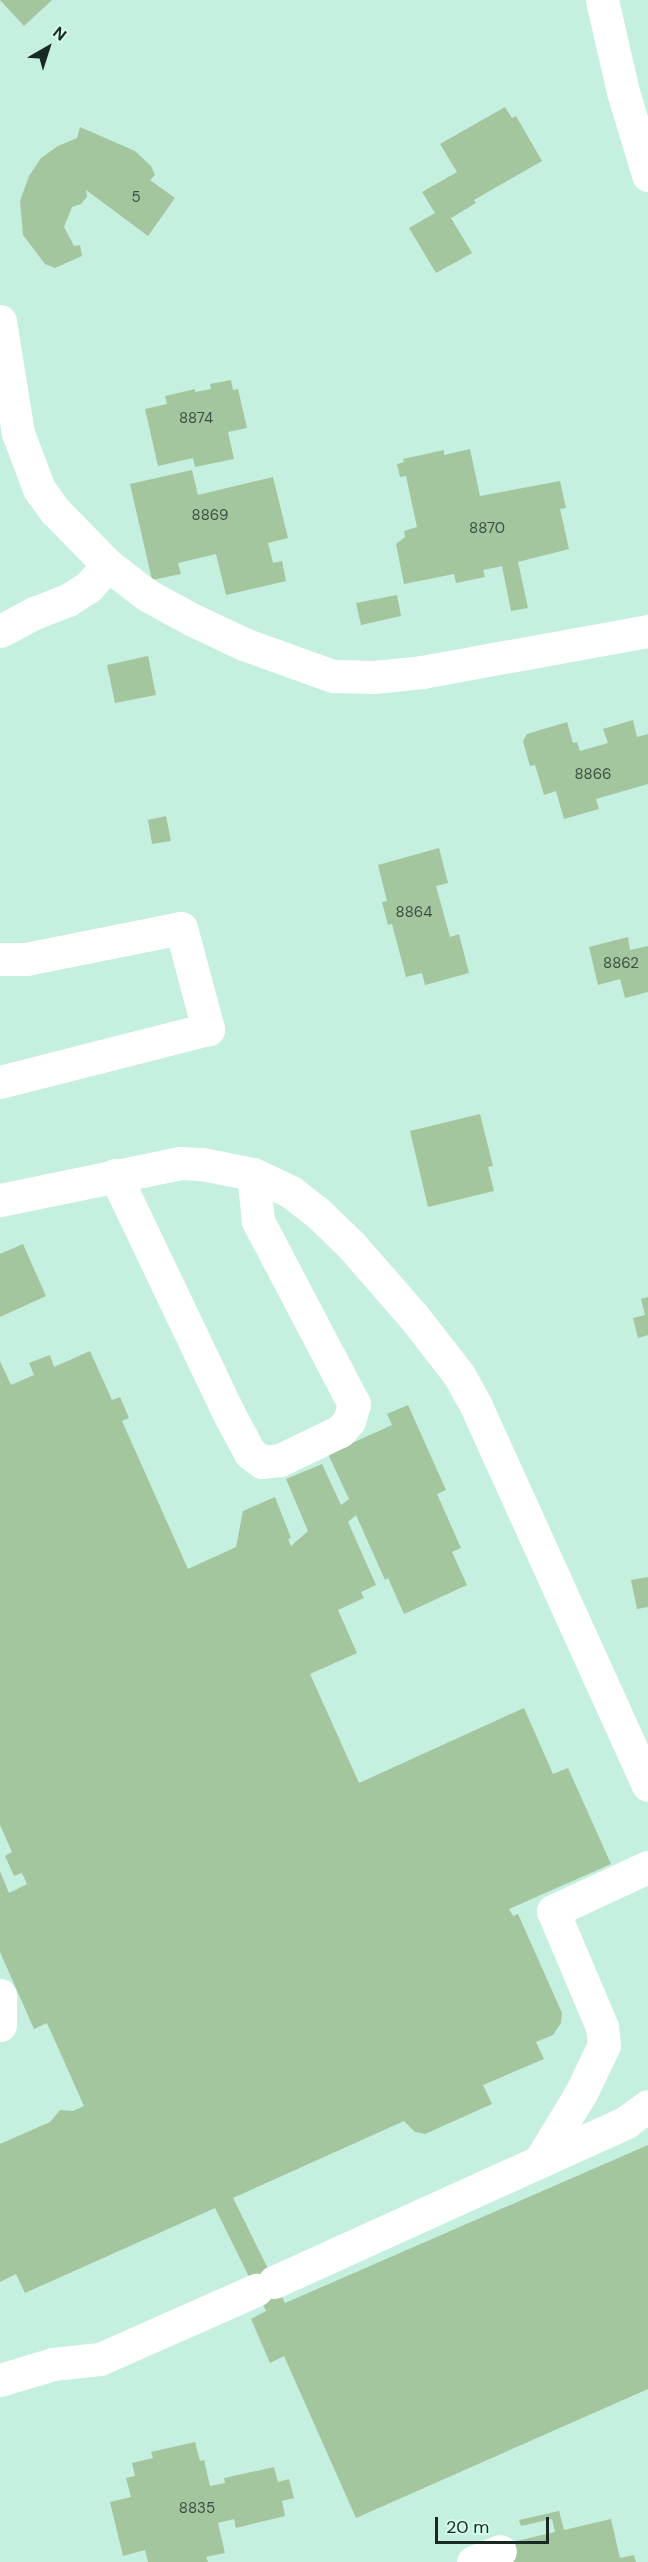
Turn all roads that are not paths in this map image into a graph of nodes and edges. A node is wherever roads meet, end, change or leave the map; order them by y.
1 (602, 0) edge
2 (648, 175) edge
3 (0, 321) edge
4 (108, 565) junction
5 (0, 631) edge
6 (648, 631) edge
7 (0, 959) edge
8 (0, 1082) edge
9 (253, 1174) junction
10 (115, 1175) junction
11 (0, 1200) edge
12 (648, 1785) edge
13 (648, 1867) edge
14 (0, 1995) edge
15 (0, 2025) edge
16 (648, 2106) edge
17 (539, 2162) junction
18 (0, 2380) edge

1 - 2 street
3 - 4 street
4 - 5 street
4 - 6 street
7 - 8 street
9 - 10 street
9 - 10 street
9 - 12 street
10 - 11 street
13 - 17 street
14 - 15 street
16 - 17 street
17 - 18 street

